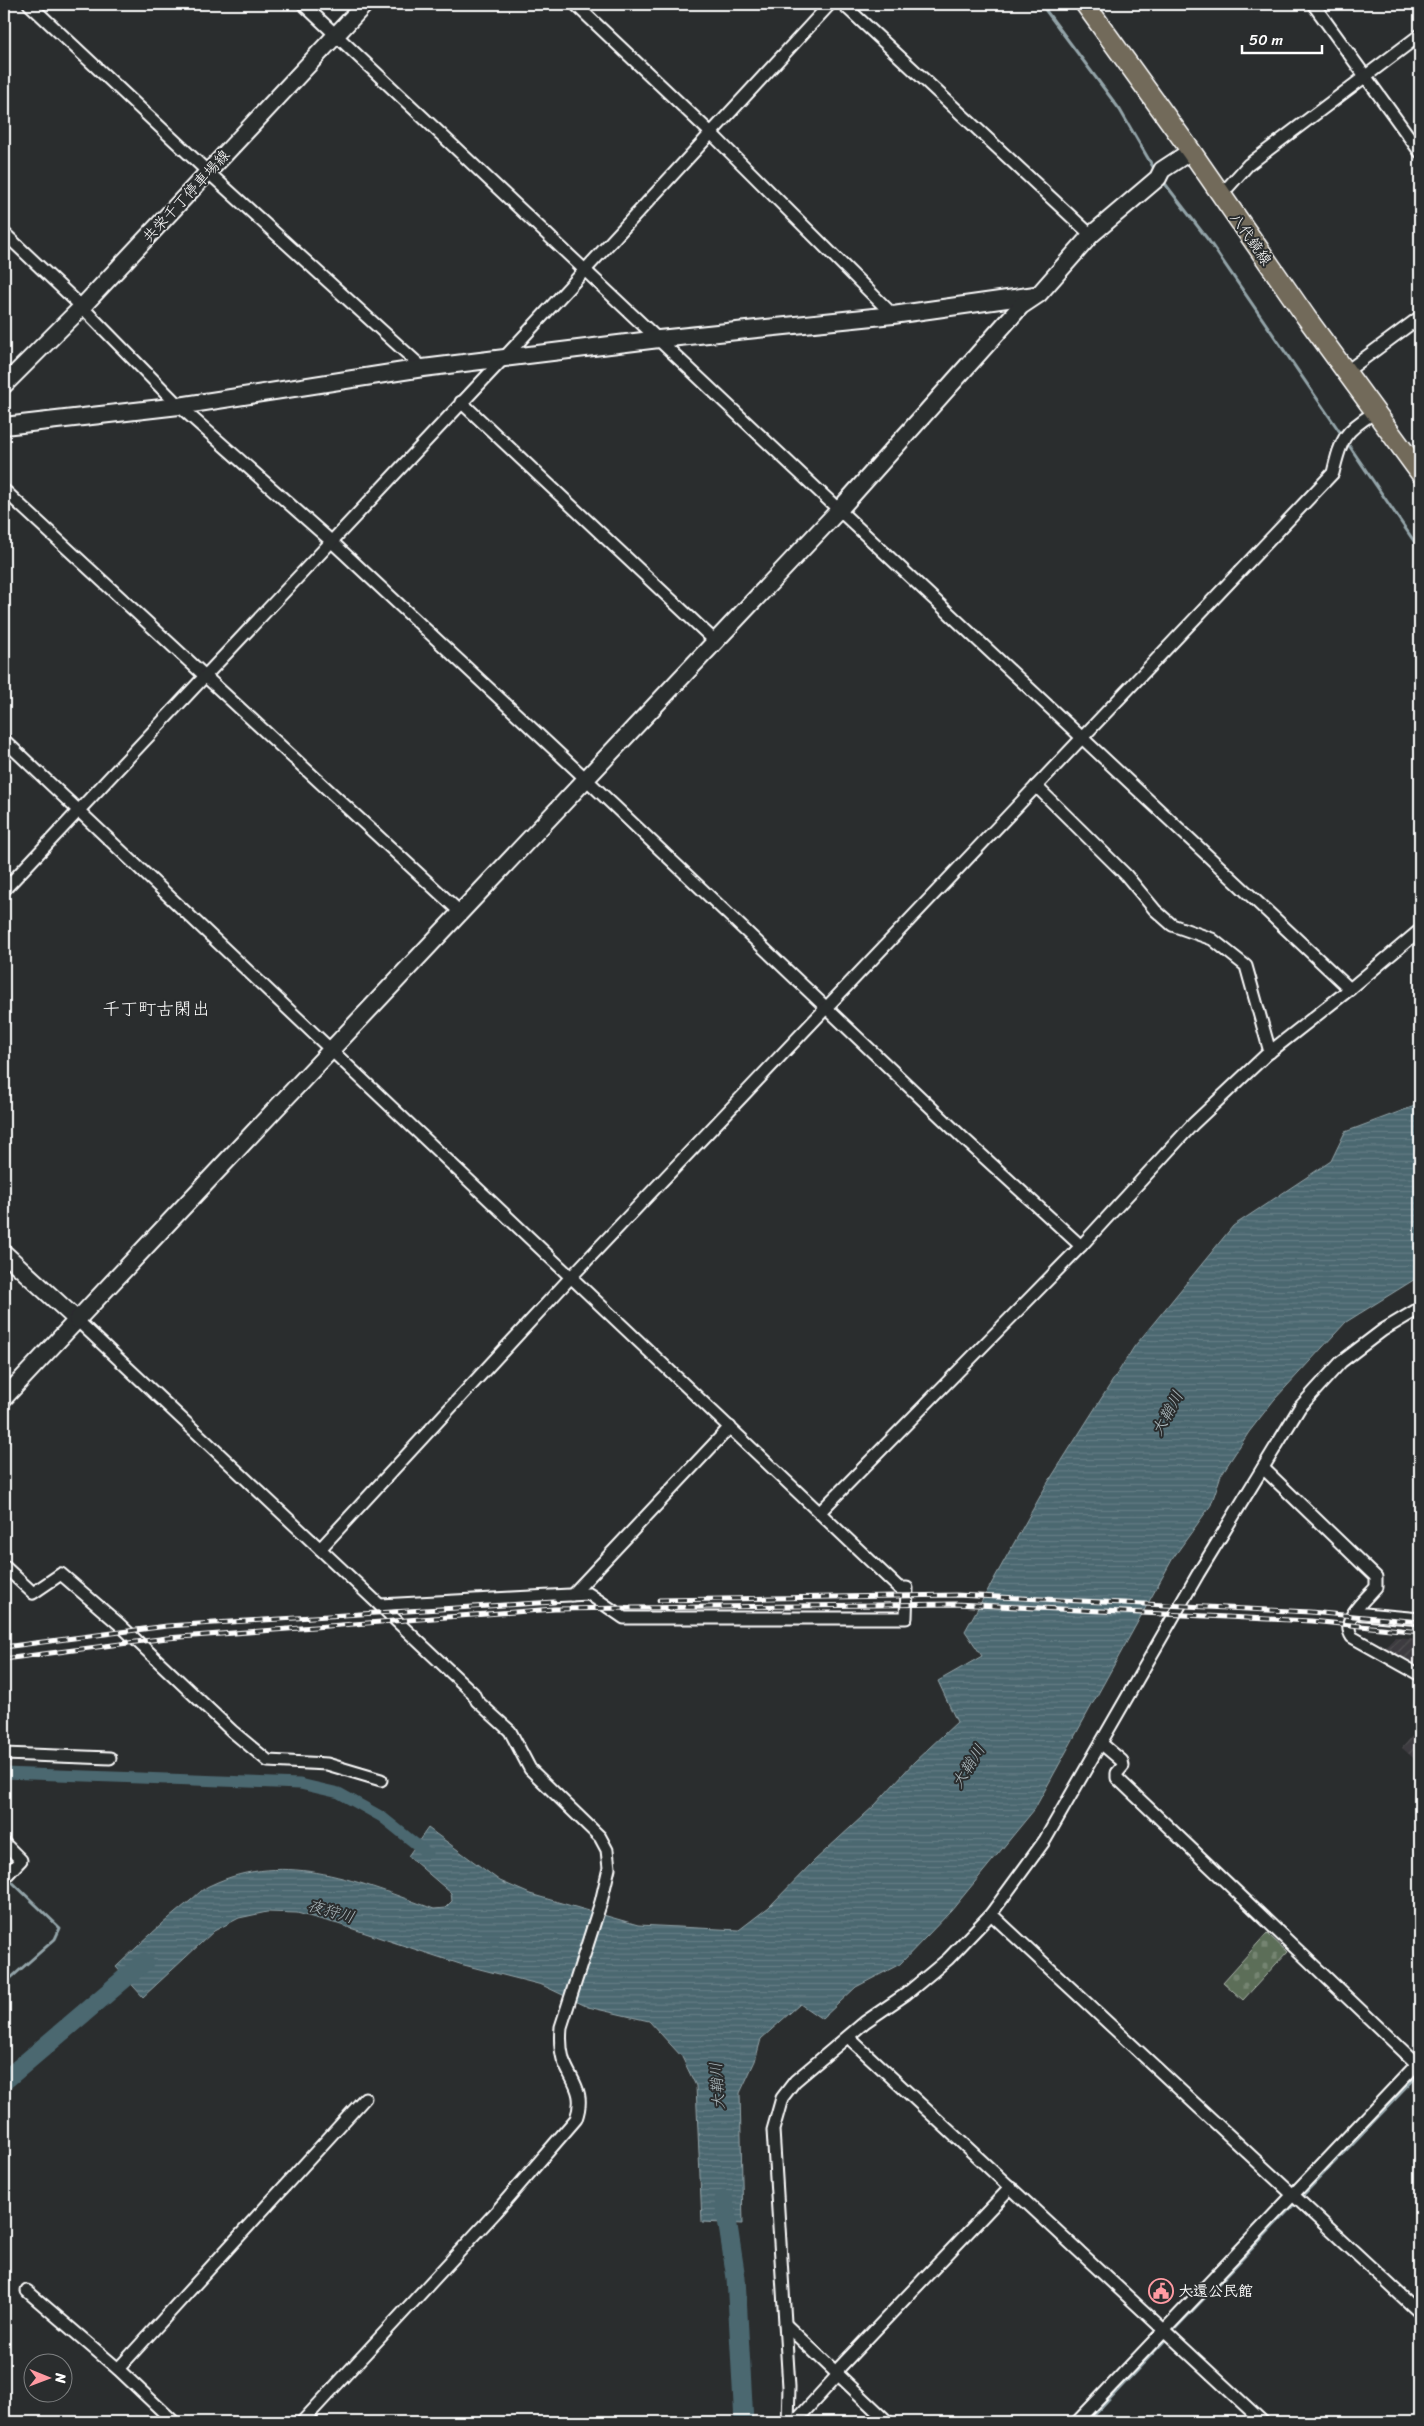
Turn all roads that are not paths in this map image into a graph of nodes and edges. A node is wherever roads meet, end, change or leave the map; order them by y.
1 (29, 4) edge
2 (303, 4) edge
3 (365, 4) edge
4 (575, 4) edge
5 (830, 4) edge
6 (844, 4) edge
7 (1085, 4) edge
8 (1313, 4) edge
9 (335, 35) junction
10 (1420, 36) edge
11 (1368, 77) junction
12 (712, 134) junction
13 (1191, 151) junction
14 (1420, 152) edge
15 (208, 172) junction
16 (1221, 195) junction
17 (4, 233) edge
18 (1091, 235) junction
19 (584, 271) junction
20 (1039, 294) junction
21 (82, 307) junction
22 (893, 314) junction
23 (1420, 317) edge
24 (659, 339) junction
25 (503, 359) junction
26 (423, 368) junction
27 (1346, 371) junction
28 (4, 385) edge
29 (461, 402) junction
30 (178, 406) junction
31 (1374, 413) junction
32 (4, 426) edge
33 (1420, 473) edge
34 (4, 490) edge
35 (839, 510) junction
36 (331, 540) junction
37 (715, 641) junction
38 (206, 675) junction
39 (1082, 737) junction
40 (4, 740) edge
41 (586, 778) junction
42 (1036, 786) junction
43 (78, 810) junction
44 (4, 890) edge
45 (460, 912) junction
46 (1420, 930) edge
47 (1350, 989) junction
48 (827, 1006) junction
49 (332, 1050) junction
50 (1270, 1052) junction
51 (1081, 1246) junction
52 (4, 1252) edge
53 (572, 1276) junction
54 (1420, 1308) edge
55 (77, 1320) junction
56 (4, 1398) edge
57 (730, 1427) junction
58 (1263, 1468) junction
59 (820, 1512) junction
60 (320, 1549) junction
61 (4, 1566) edge
62 (572, 1595) junction
63 (380, 1606) junction
64 (1354, 1613) junction
65 (1420, 1619) edge
66 (1420, 1675) edge
67 (1102, 1744) junction
68 (4, 1754) edge
69 (110, 1758) dead end
70 (381, 1780) dead end
71 (4, 1843) edge
72 (4, 1878) edge
73 (991, 1914) junction
74 (848, 2037) junction
75 (1419, 2062) edge
76 (365, 2098) dead end
77 (1010, 2187) junction
78 (1297, 2197) junction
79 (27, 2291) dead end
80 (1420, 2313) edge
81 (785, 2324) junction
82 (1167, 2333) junction
83 (118, 2369) junction
84 (836, 2372) junction
85 (174, 2422) edge
86 (302, 2422) edge
87 (794, 2422) edge
88 (888, 2422) edge
89 (1077, 2422) edge
90 (1263, 2422) edge

1 - 15 street
2 - 9 street
3 - 9 street, 共栄千丁停車場線
4 - 12 street
5 - 12 street
6 - 18 street
7 - 13 main road, 八代鏡線
8 - 11 street
9 - 15 street, 共栄千丁停車場線
9 - 19 street
10 - 11 street
11 - 14 street
11 - 16 street
12 - 19 street
12 - 22 street
13 - 16 main road, 八代鏡線
13 - 18 street
15 - 21 street, 共栄千丁停車場線
15 - 26 street
16 - 27 main road, 八代鏡線
17 - 21 street
18 - 20 street
19 - 24 street
19 - 25 street
20 - 22 street
20 - 35 street
21 - 28 street, 共栄千丁停車場線
21 - 30 street
22 - 24 street
23 - 27 street
24 - 25 street
24 - 35 street
25 - 26 street
25 - 29 street
26 - 30 street
27 - 31 main road, 八代鏡線
29 - 36 street
29 - 37 street
30 - 32 street
30 - 36 street
31 - 33 main road, 八代鏡線
31 - 39 street
34 - 38 street
35 - 37 street
35 - 39 street
36 - 38 street
36 - 41 street
37 - 41 street
38 - 43 street
38 - 45 street
39 - 42 street
39 - 47 street
40 - 43 street
41 - 45 street
41 - 48 street
42 - 48 street
42 - 50 street
43 - 44 street
43 - 49 street
45 - 49 street
46 - 47 street
47 - 50 street
48 - 51 street
48 - 53 street
49 - 53 street
49 - 55 street
50 - 51 street
51 - 59 street
52 - 55 street
53 - 57 street
53 - 60 street
54 - 58 street
55 - 56 street
55 - 60 street
57 - 59 street
57 - 62 street
58 - 64 street
58 - 67 street
59 - 62 street
60 - 63 street
61 - 70 street
62 - 63 street
63 - 86 street
64 - 65 street
64 - 66 street
67 - 73 street
67 - 75 street
68 - 69 street
71 - 72 street
73 - 74 street
73 - 78 street
74 - 77 street
74 - 81 street
75 - 78 street
76 - 83 street
77 - 82 street
77 - 84 street
78 - 80 street
78 - 82 street
79 - 83 street
81 - 84 street
81 - 87 street
82 - 89 street
82 - 90 street
83 - 85 street
84 - 87 street
84 - 88 street

